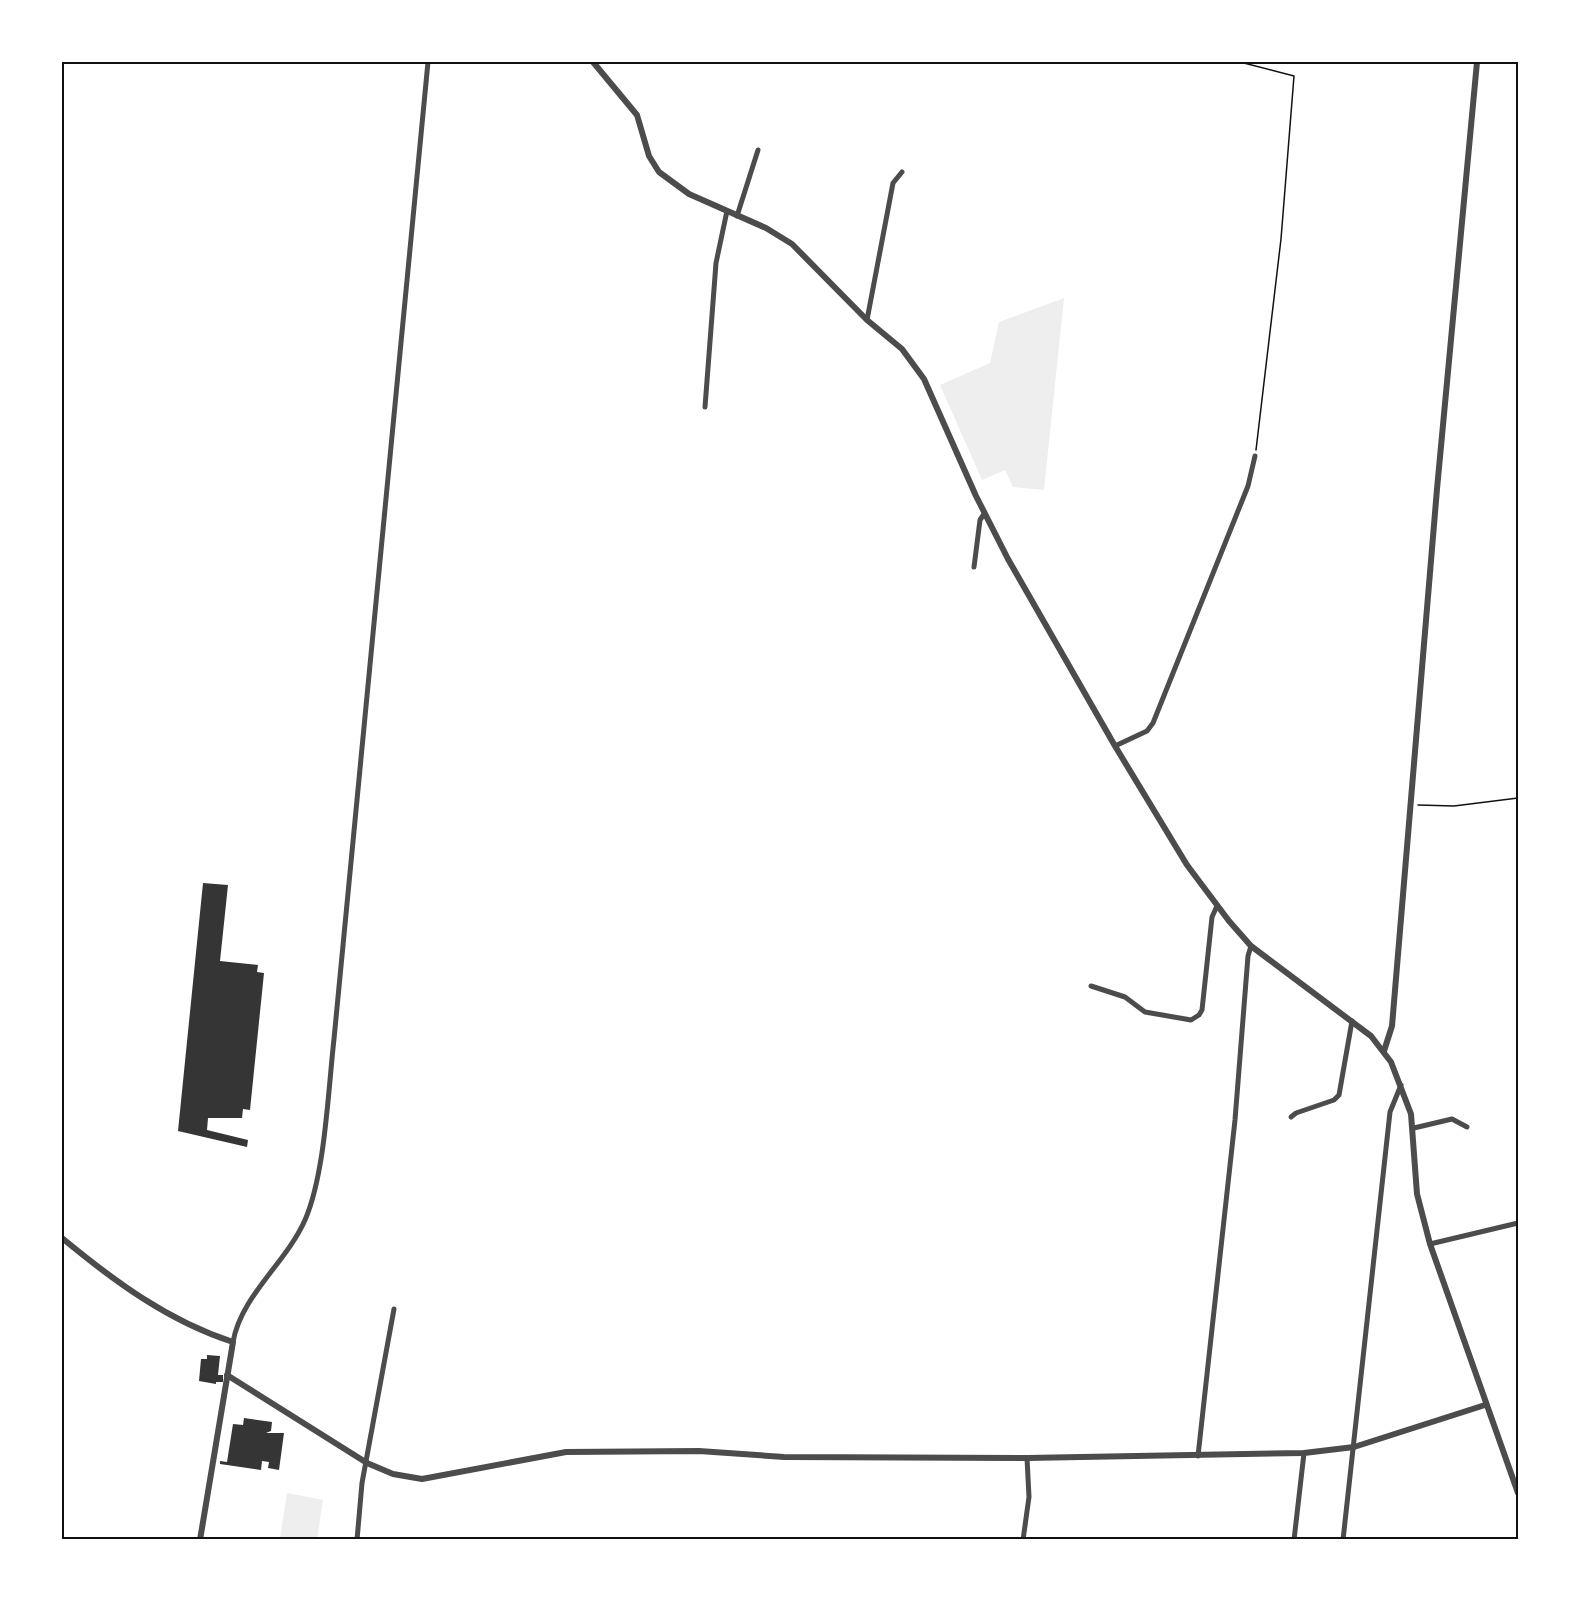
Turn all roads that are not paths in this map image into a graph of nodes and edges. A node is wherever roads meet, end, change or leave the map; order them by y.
1 (428, 62) edge
2 (593, 62) edge
3 (1478, 62) edge
4 (758, 150) dead end
5 (902, 172) dead end
6 (727, 211) junction
7 (737, 216) junction
8 (867, 320) junction
9 (705, 408) dead end
10 (1255, 456) road end
11 (984, 514) junction
12 (975, 567) dead end
13 (1115, 746) junction
14 (1217, 906) junction
15 (1251, 946) junction
16 (1091, 986) dead end
17 (1352, 1021) junction
18 (1384, 1051) junction
19 (1401, 1085) junction
20 (1292, 1117) dead end
21 (1467, 1127) dead end
22 (1414, 1128) junction
23 (1518, 1223) edge
24 (62, 1238) edge
25 (1430, 1244) junction
26 (394, 1309) dead end
27 (233, 1342) junction
28 (227, 1375) junction
29 (1485, 1405) junction
30 (1354, 1447) junction
31 (1304, 1453) junction
32 (1198, 1456) junction
33 (1027, 1458) junction
34 (366, 1463) junction
35 (1518, 1493) edge
36 (200, 1539) edge
37 (357, 1539) edge
38 (1023, 1539) edge
39 (1294, 1539) edge
40 (1343, 1539) edge

1 - 27 street
2 - 6 street
3 - 18 street
4 - 7 street
5 - 8 street
6 - 7 street
6 - 9 street
7 - 8 street
8 - 11 street
10 - 13 street
11 - 12 street
11 - 13 street
13 - 14 street
14 - 15 street
14 - 16 street
15 - 17 street
15 - 32 street
17 - 18 street
17 - 20 street
18 - 19 street
19 - 22 street
19 - 30 street
21 - 22 street
22 - 25 street
23 - 25 street
24 - 27 street
25 - 29 street
26 - 34 street
27 - 28 street
28 - 34 street
28 - 36 street
29 - 30 street
29 - 35 street
30 - 31 street
30 - 40 street
31 - 32 street
31 - 39 street
32 - 33 street
33 - 34 street
33 - 38 street
34 - 37 street

